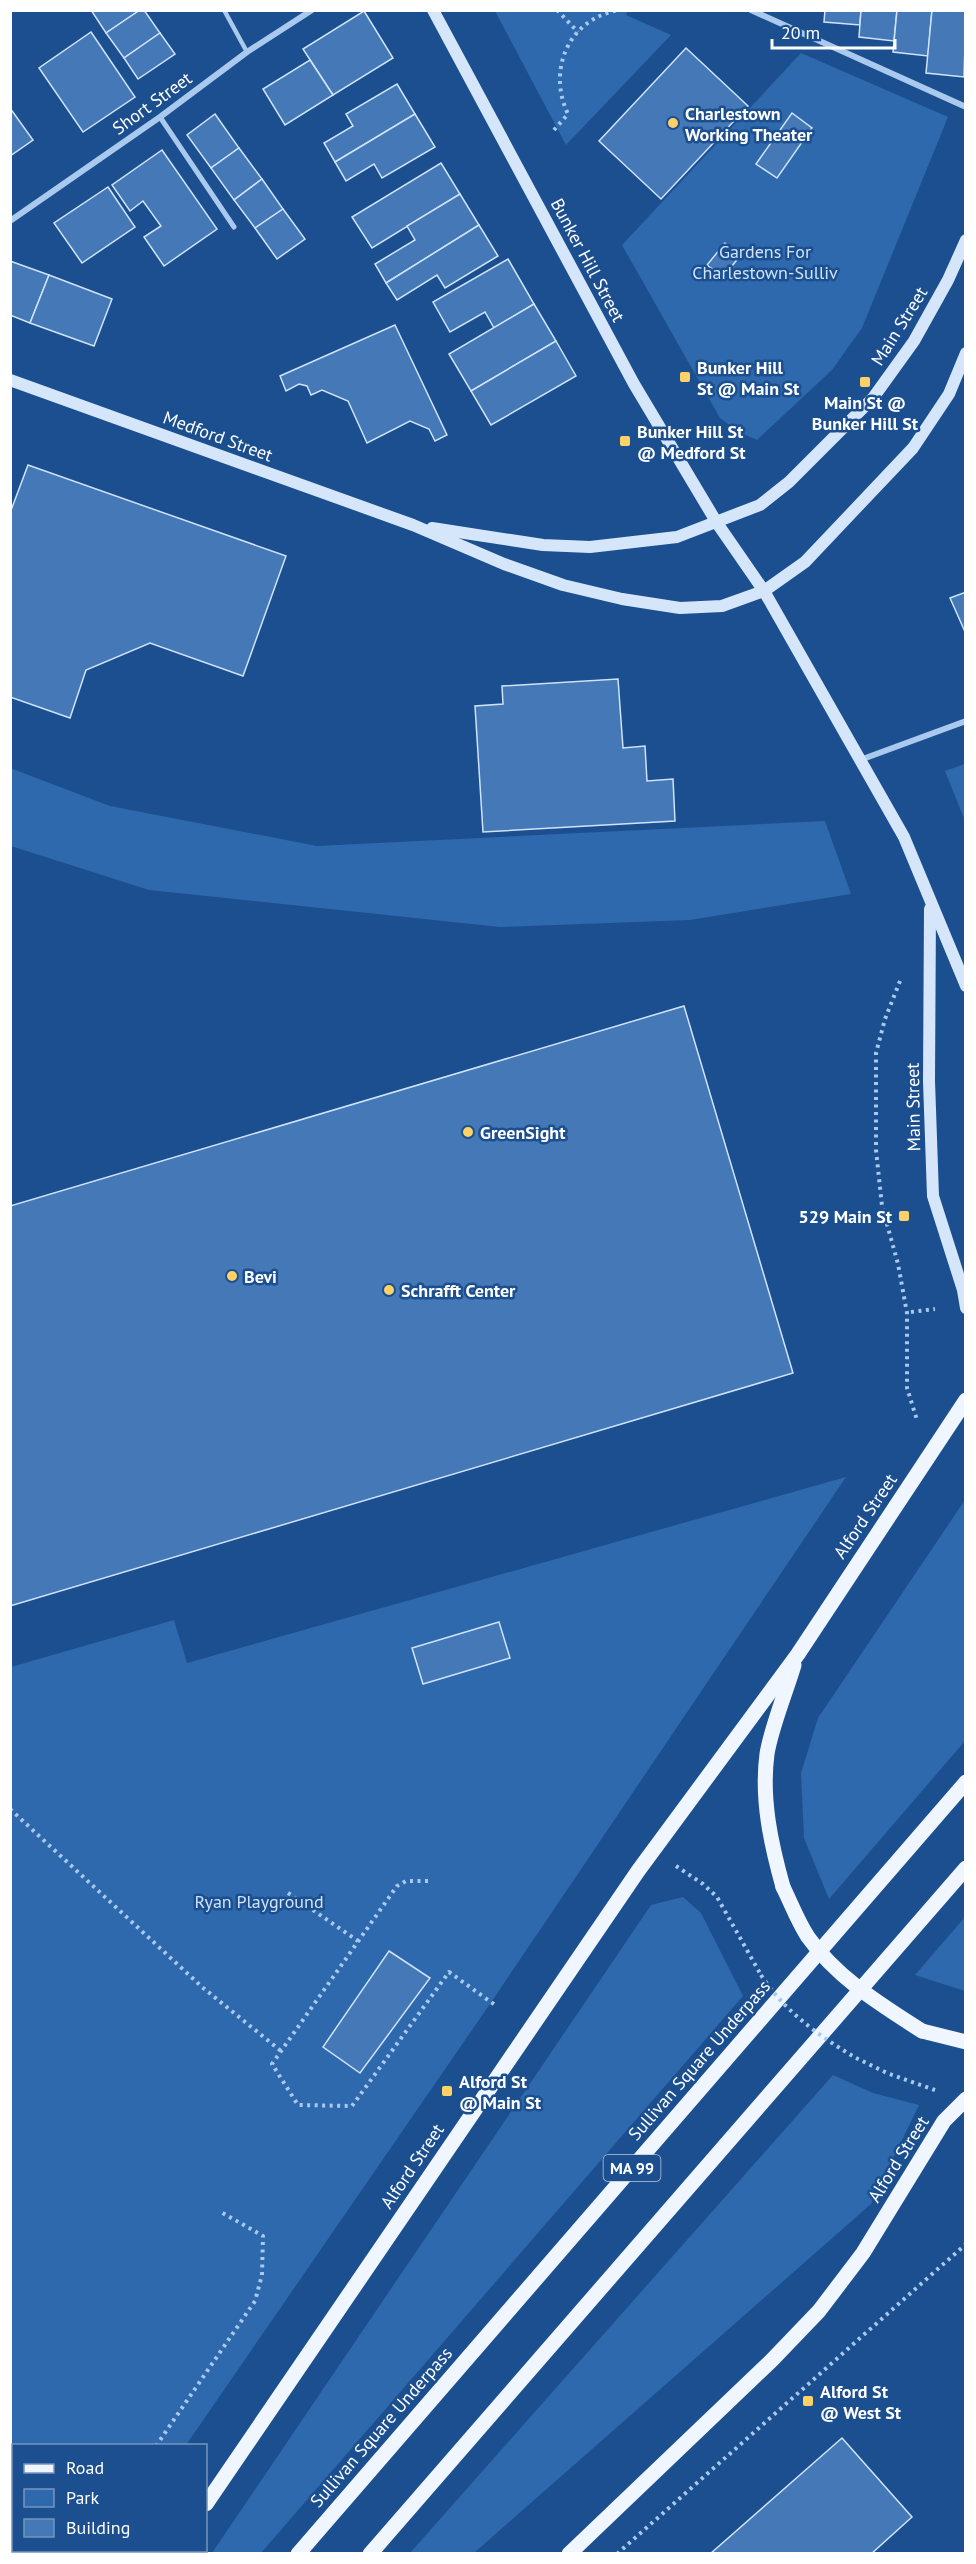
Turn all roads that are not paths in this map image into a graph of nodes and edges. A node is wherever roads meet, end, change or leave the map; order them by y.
1 (224, 10) edge
2 (312, 10) edge
3 (433, 10) edge
4 (751, 10) edge
5 (247, 52) junction
6 (966, 106) edge
7 (160, 117) junction
8 (10, 221) edge
9 (234, 227) dead end
10 (966, 240) edge
11 (966, 353) edge
12 (10, 380) edge
13 (717, 523) junction
14 (413, 525) junction
15 (764, 591) junction
16 (966, 722) edge
17 (860, 760) junction
18 (930, 901) junction
19 (963, 971) edge
20 (966, 986) edge
21 (966, 1308) edge
22 (966, 1400) edge
23 (798, 1654) junction
24 (966, 1782) edge
25 (966, 1868) edge
26 (966, 2042) edge
27 (966, 2099) edge
28 (207, 2503) edge
29 (298, 2553) edge
30 (370, 2553) edge
31 (569, 2553) edge

1 - 5 lane
2 - 5 street, Short Street
3 - 13 main road, Bunker Hill Street
4 - 6 street
5 - 7 street, Short Street
7 - 8 street, Short Street
7 - 9 street
10 - 13 main road, Main Street
11 - 15 main road
12 - 14 main road, Medford Street
13 - 14 main road, Medford Street
13 - 15 main road, Main Street
14 - 15 main road, Medford Street
15 - 17 main road, Main Street
16 - 17 street
17 - 18 main road, Main Street
18 - 19 main road, Main Street
18 - 21 main road, Main Street
19 - 20 main road, Main Street
22 - 23 main road, Alford Street
23 - 26 main road, Alford Street, bridge
23 - 28 main road, Alford Street
24 - 29 main road, Sullivan Square Underpass / MA 99
25 - 30 main road, MA 99
27 - 31 main road, Alford Street

